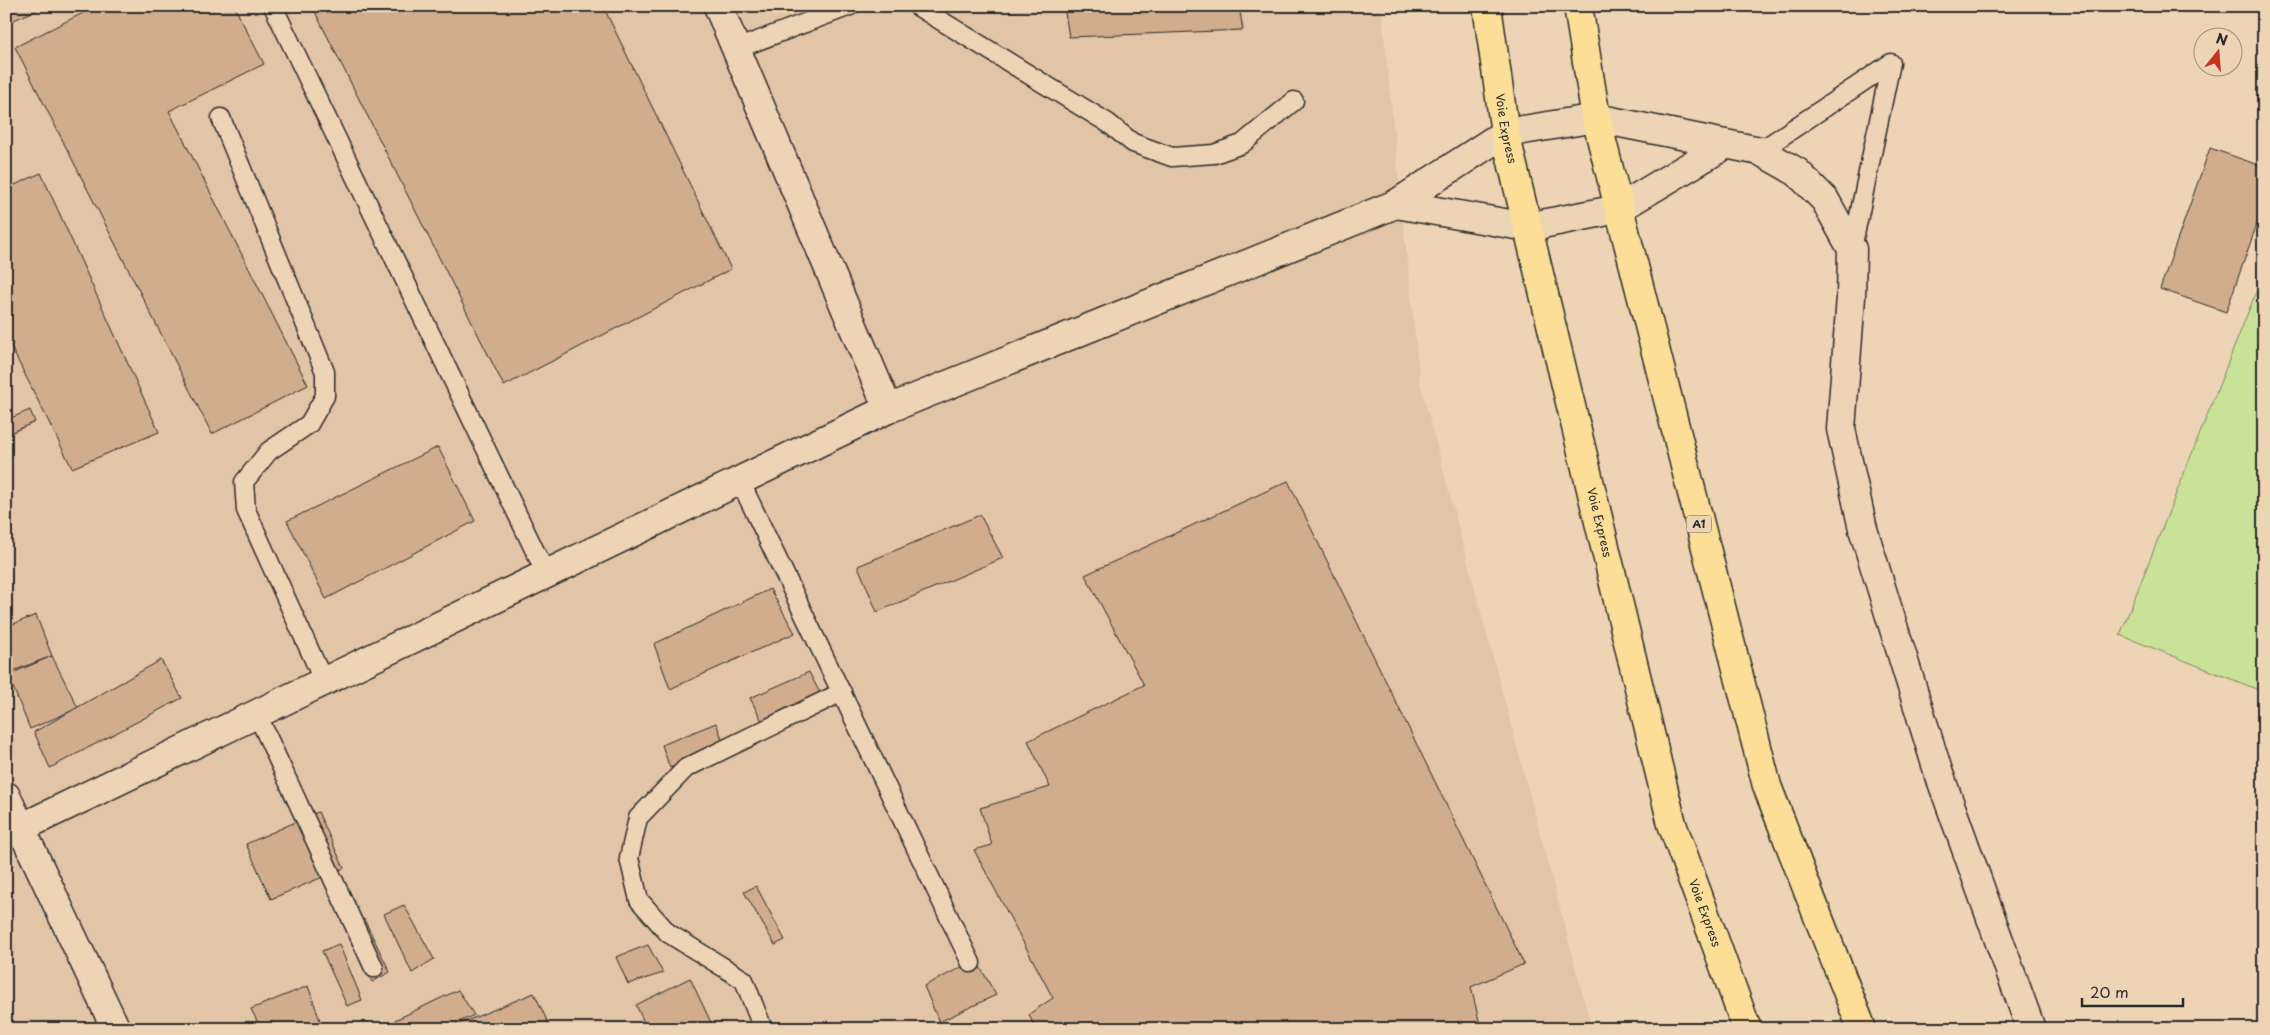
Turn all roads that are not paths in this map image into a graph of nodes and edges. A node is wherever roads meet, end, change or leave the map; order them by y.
1 (273, 6) edge
2 (718, 6) edge
3 (850, 6) edge
4 (917, 6) edge
5 (1487, 6) edge
6 (1578, 6) edge
7 (736, 48) junction
8 (1294, 101) dead end
9 (221, 118) dead end
10 (1596, 118) junction
11 (1505, 132) junction
12 (1725, 145) junction
13 (1760, 151) junction
14 (1396, 204) junction
15 (1618, 209) junction
16 (1527, 227) junction
17 (1852, 248) junction
18 (888, 409) junction
19 (740, 481) junction
20 (546, 574) junction
21 (324, 682) junction
22 (842, 692) junction
23 (256, 714) junction
24 (6, 796) edge
25 (14, 831) edge
26 (971, 963) dead end
27 (374, 968) dead end
28 (116, 1029) edge
29 (763, 1029) edge
30 (1746, 1029) edge
31 (1862, 1029) edge
32 (2031, 1029) edge

1 - 20 lane
2 - 7 street
3 - 7 lane
4 - 8 lane
5 - 11 highway, Voie Express
6 - 10 highway, A1
7 - 18 street
9 - 21 lane
10 - 11 street
10 - 12 street
10 - 15 highway, A1
11 - 14 street
11 - 16 highway, Voie Express
12 - 13 street
12 - 15 street
13 - 17 street
13 - 17 lane
14 - 16 street
14 - 18 street
15 - 16 street
15 - 31 highway, A1
16 - 30 highway, Voie Express
17 - 32 street
18 - 19 street
19 - 20 street
19 - 22 lane
20 - 21 street
21 - 23 street
22 - 26 lane
22 - 29 lane
23 - 25 street
23 - 27 lane
24 - 25 street
25 - 28 street

